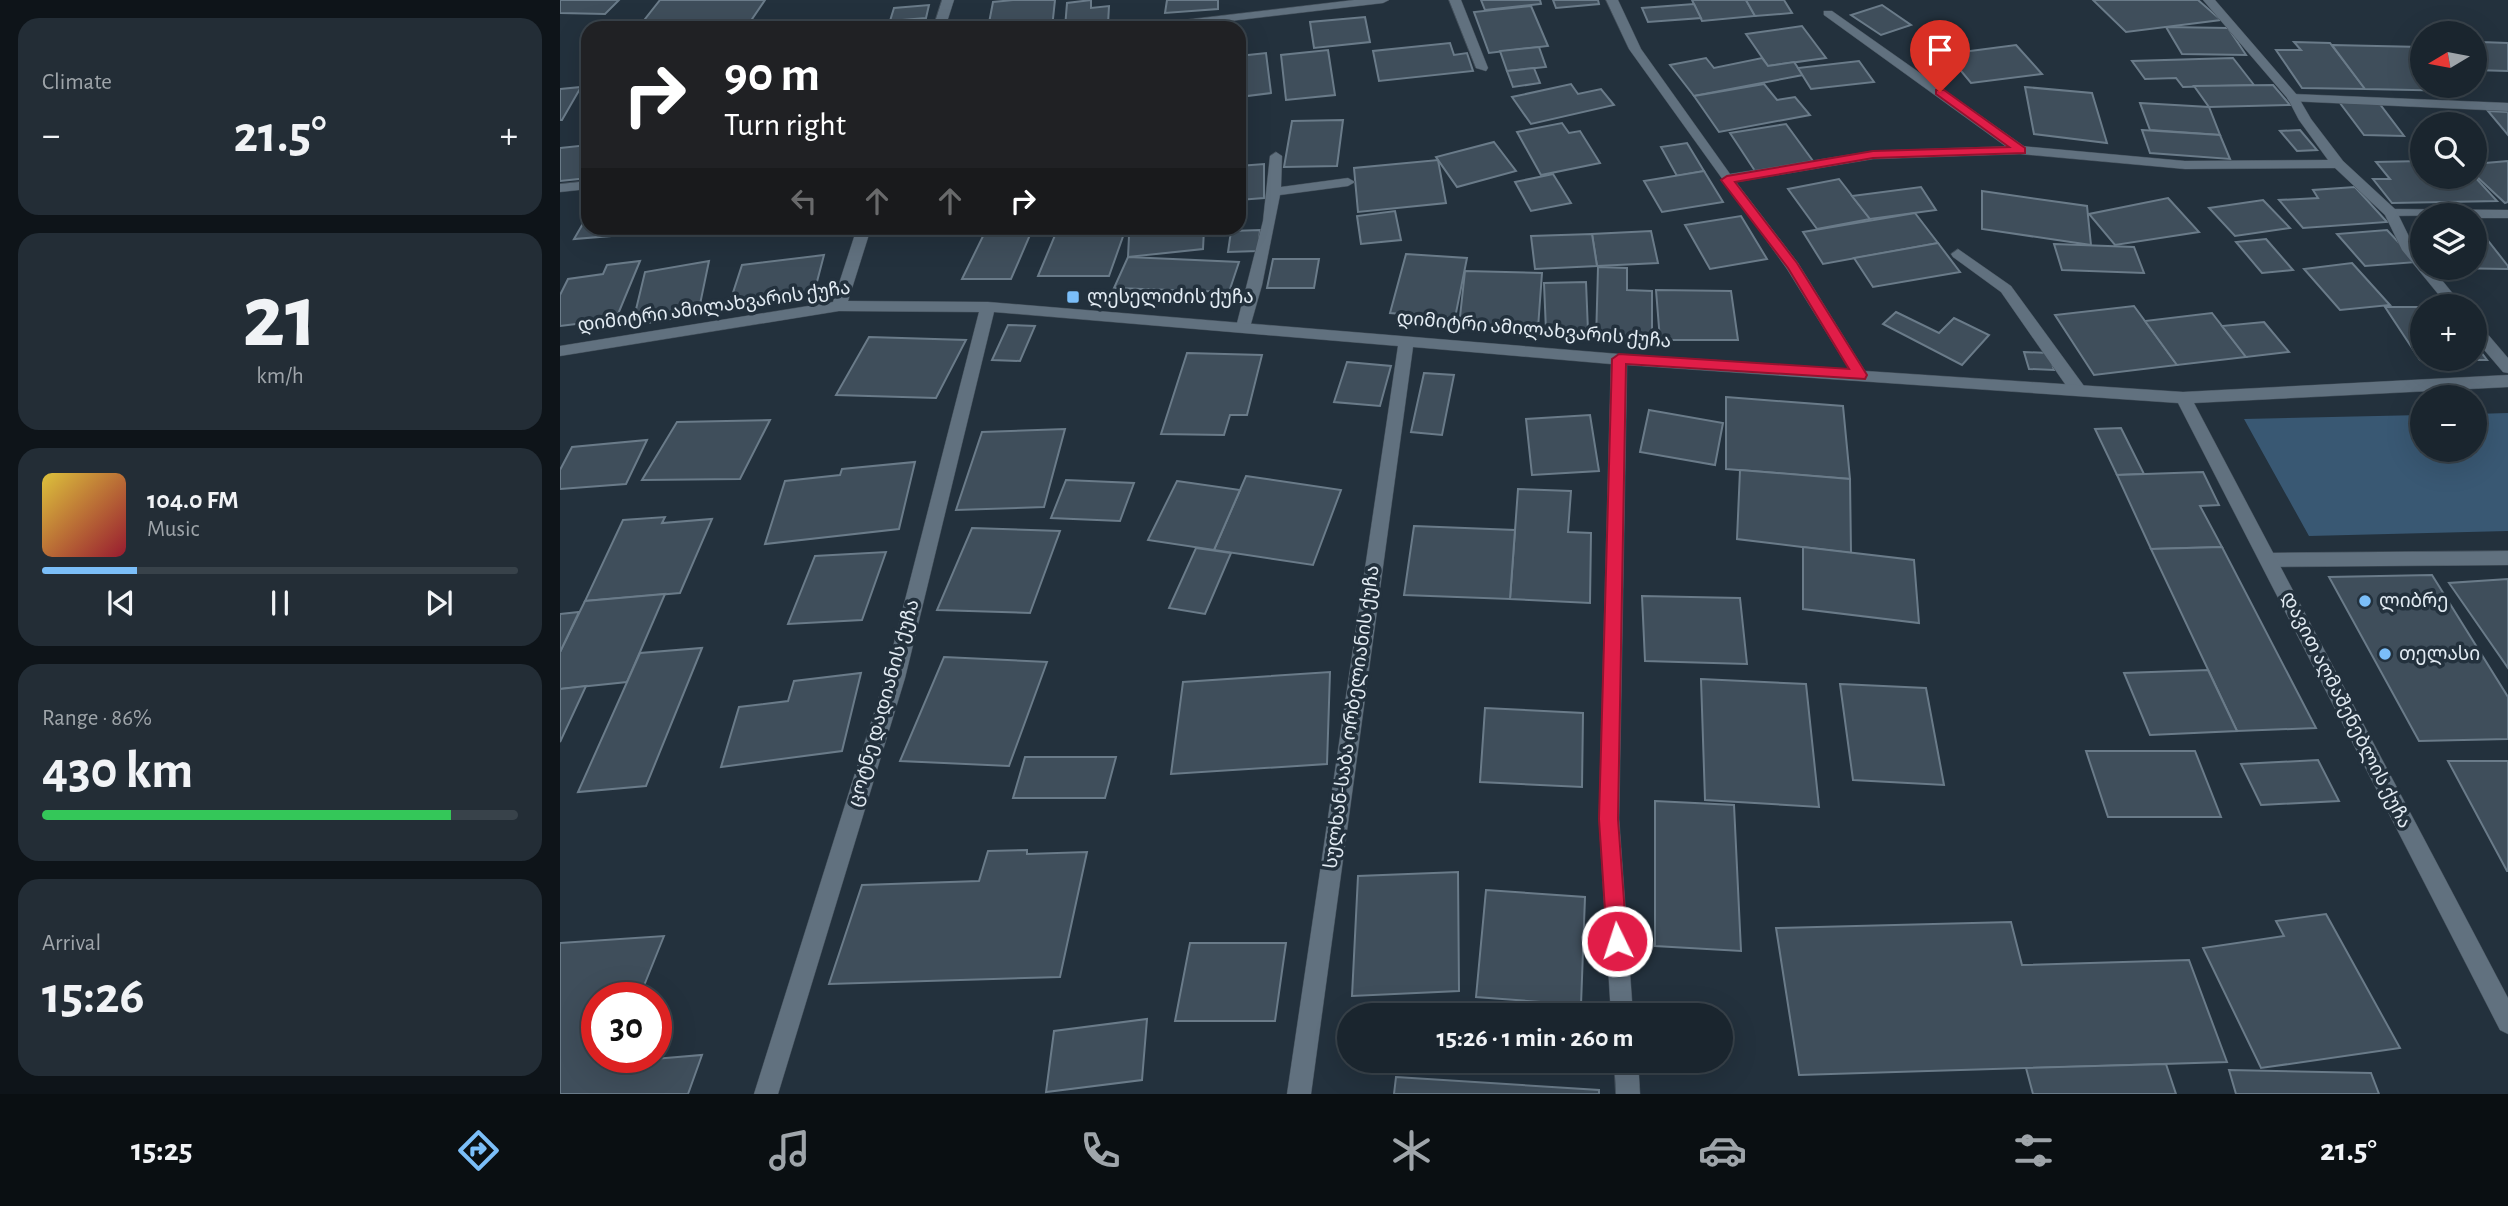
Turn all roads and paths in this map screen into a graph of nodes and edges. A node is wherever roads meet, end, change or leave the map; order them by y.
1 (948, 0) edge
2 (1383, 0) edge
3 (1455, 0) edge
4 (1612, 0) edge
5 (2209, 0) edge
6 (1828, 13) dead end
7 (941, 21) edge
8 (1202, 21) edge
9 (1482, 68) dead end
10 (2292, 98) junction
11 (2508, 107) edge
12 (2020, 150) junction
13 (1276, 156) dead end
14 (2338, 164) junction
15 (1727, 180) junction
16 (1348, 182) dead end
17 (581, 185) edge
18 (560, 188) edge
19 (1275, 192) junction
20 (2390, 213) junction
21 (2508, 214) edge
22 (862, 235) edge
23 (2410, 251) edge
24 (1958, 254) dead end
25 (2434, 280) edge
26 (2446, 294) edge
27 (839, 306) junction
28 (988, 307) junction
29 (1243, 327) junction
30 (1405, 340) junction
31 (2487, 344) edge
32 (560, 351) edge
33 (1619, 359) junction
34 (2508, 369) edge
35 (1860, 375) junction
36 (2508, 381) edge
37 (2078, 390) junction
38 (2183, 398) junction
39 (2508, 558) edge
40 (2268, 560) junction
41 (1621, 1003) edge
42 (2508, 1022) edge
43 (1627, 1073) edge
44 (766, 1094) edge
45 (1299, 1094) edge
46 (1628, 1094) edge

1 - 7 street
2 - 8 street
3 - 9 street
4 - 15 street
5 - 10 street
6 - 12 street
10 - 11 street
10 - 14 street
12 - 14 street
12 - 15 street
13 - 19 street
14 - 20 street
15 - 35 street
16 - 19 street
17 - 18 street
19 - 29 street
20 - 21 street
20 - 23 street
22 - 27 street
24 - 37 street
25 - 26 street
27 - 28 street, დიმიტრი ამილახვარის ქუჩა
27 - 32 street, დიმიტრი ამილახვარის ქუჩა
28 - 29 street, დიმიტრი ამილახვარის ქუჩა
28 - 44 street, ცოტნე დადიანის ქუჩა
29 - 30 street, დიმიტრი ამილახვარის ქუჩა
30 - 33 street, დიმიტრი ამილახვარის ქუჩა
30 - 45 street, სულხან-საბა ორბელიანის ქუჩა
31 - 34 street
33 - 35 street, დიმიტრი ამილახვარის ქუჩა
33 - 41 street
35 - 37 street, დიმიტრი ამილახვარის ქუჩა
36 - 38 street, დიმიტრი ამილახვარის ქუჩა
37 - 38 street, დიმიტრი ამილახვარის ქუჩა
38 - 40 street, დავით აღმაშენებლის ქუჩა
39 - 40 street
40 - 42 street, დავით აღმაშენებლის ქუჩა
43 - 46 street

